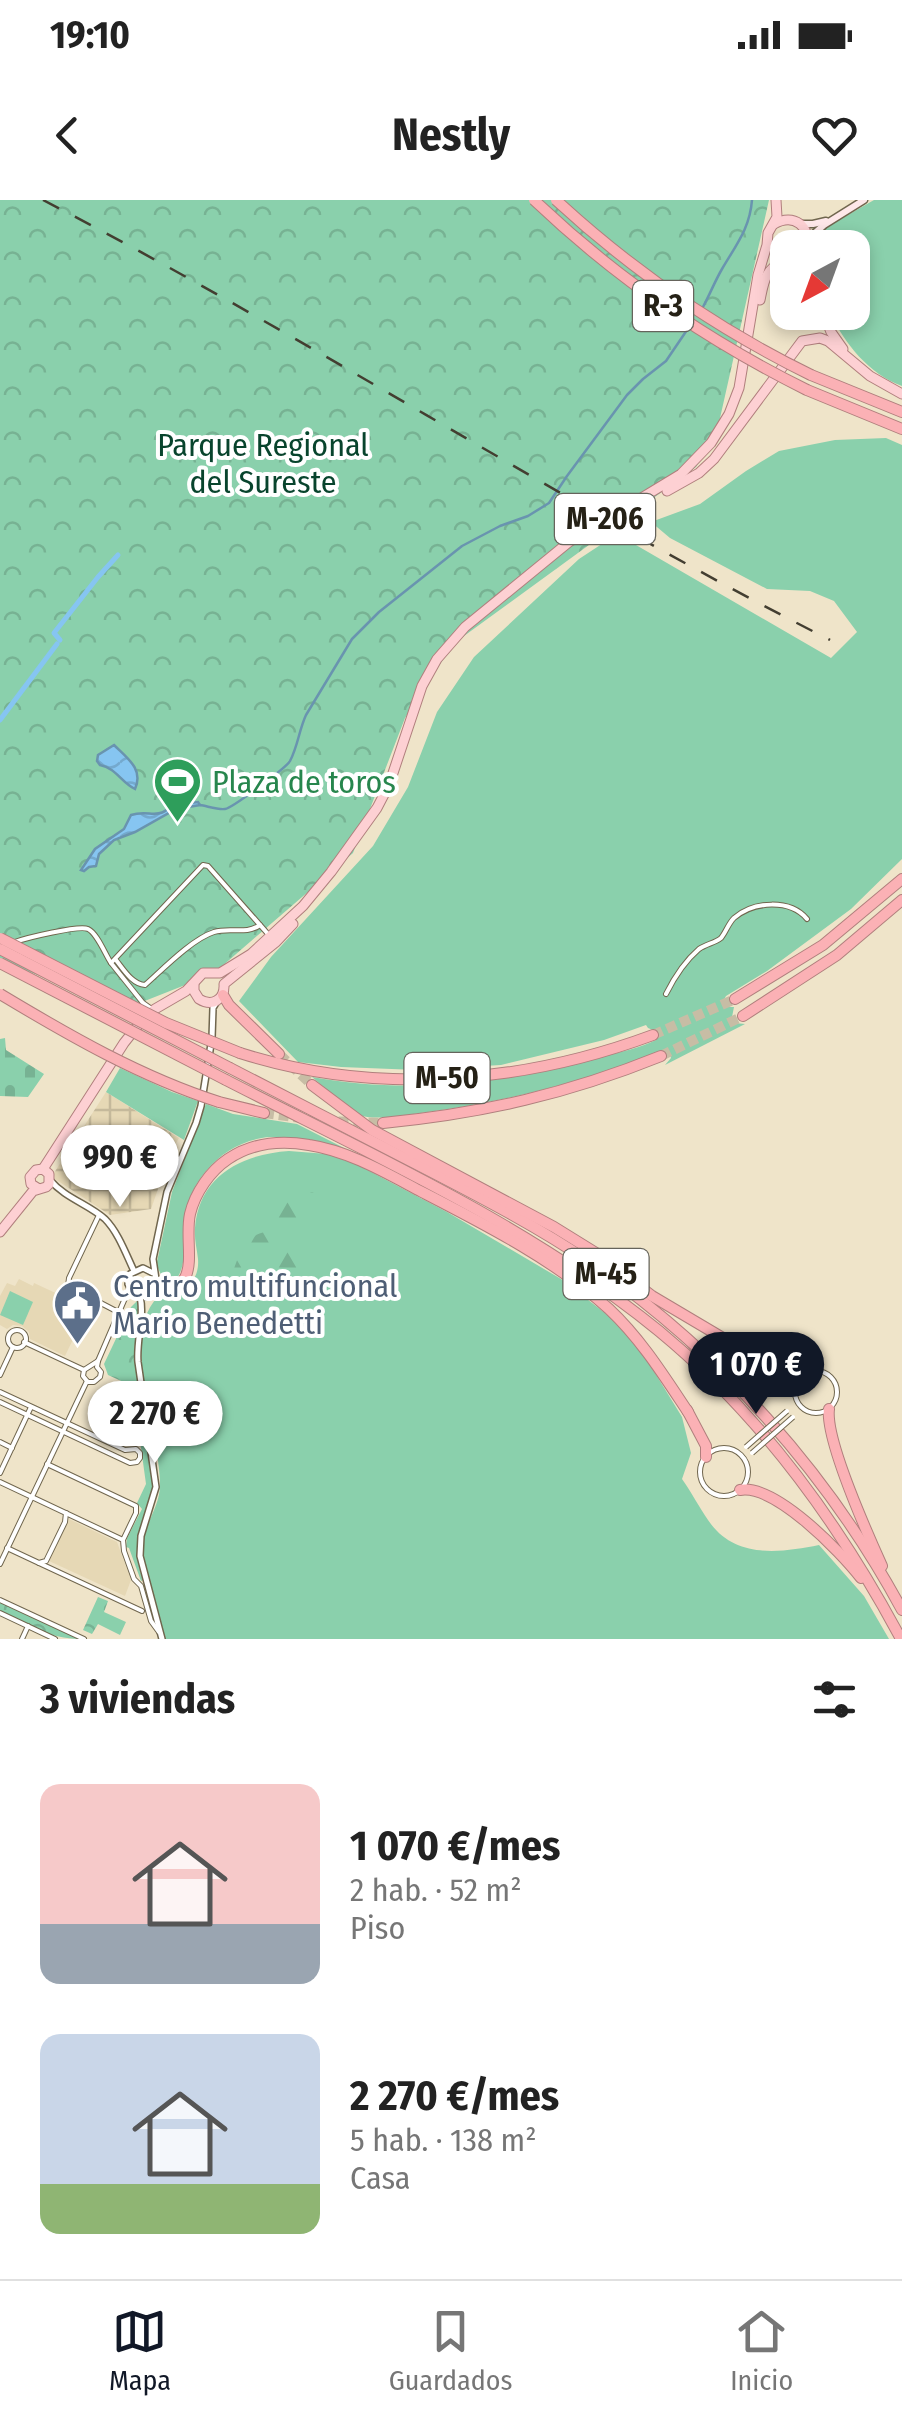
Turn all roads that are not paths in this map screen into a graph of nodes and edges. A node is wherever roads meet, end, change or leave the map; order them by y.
1 (534, 200) edge
2 (556, 200) edge
3 (778, 200) edge
4 (864, 200) edge
5 (841, 215) junction
6 (789, 219) junction
7 (774, 224) junction
8 (800, 224) junction
9 (806, 230) edge
10 (818, 230) edge
11 (767, 245) junction
12 (770, 250) edge
13 (770, 269) edge
14 (830, 330) edge
15 (852, 360) junction
16 (902, 394) edge
17 (902, 412) edge
18 (902, 431) edge
19 (667, 490) junction
20 (902, 876) edge
21 (902, 900) edge
22 (807, 920) dead end
23 (260, 925) junction
24 (271, 937) junction
25 (0, 938) edge
26 (0, 949) edge
27 (113, 961) junction
28 (0, 963) edge
29 (216, 974) junction
30 (194, 984) junction
31 (222, 993) junction
32 (0, 994) edge
33 (666, 994) dead end
34 (734, 999) tunnel mouth
35 (201, 1001) junction
36 (143, 1002) junction
37 (155, 1008) junction
38 (743, 1016) tunnel mouth
39 (143, 1020) junction
40 (211, 1022) junction
41 (652, 1035) tunnel mouth
42 (279, 1054) tunnel mouth
43 (661, 1056) tunnel mouth
44 (228, 1074) junction
45 (312, 1084) tunnel mouth
46 (264, 1113) tunnel mouth
47 (383, 1123) tunnel mouth
48 (43, 1181) junction
49 (99, 1215) junction
50 (0, 1224) edge
51 (0, 1232) edge
52 (134, 1270) junction
53 (150, 1271) junction
54 (581, 1272) junction
55 (624, 1287) junction
56 (129, 1289) junction
57 (152, 1293) junction
58 (138, 1297) junction
59 (124, 1304) junction
60 (120, 1312) junction
61 (141, 1320) junction
62 (24, 1342) junction
63 (733, 1344) junction
64 (13, 1346) junction
65 (96, 1364) junction
66 (84, 1370) junction
67 (0, 1374) edge
68 (802, 1376) junction
69 (87, 1381) junction
70 (0, 1392) edge
71 (795, 1398) junction
72 (0, 1402) edge
73 (31, 1407) junction
74 (829, 1409) junction
75 (807, 1411) junction
76 (688, 1412) junction
77 (28, 1414) junction
78 (66, 1423) junction
79 (63, 1431) junction
80 (0, 1442) edge
81 (12, 1448) junction
82 (734, 1451) junction
83 (706, 1456) junction
84 (47, 1464) junction
85 (746, 1464) junction
86 (0, 1473) edge
87 (0, 1482) edge
88 (740, 1490) junction
89 (32, 1498) junction
90 (66, 1514) junction
91 (123, 1540) junction
92 (8, 1548) junction
93 (0, 1564) edge
94 (40, 1564) junction
95 (892, 1590) junction
96 (0, 1600) edge
97 (902, 1610) edge
98 (142, 1611) dead end
99 (0, 1613) edge
100 (28, 1626) junction
101 (162, 1637) edge
102 (22, 1639) edge
103 (55, 1639) edge
104 (84, 1639) edge
105 (900, 1639) edge

1 - 18 highway, R-3, bridge
2 - 17 highway, R-3, bridge
3 - 6 main road
3 - 7 main road
4 - 5 main road
5 - 8 main road
5 - 10 main road
6 - 7 main road
6 - 8 main road
7 - 11 main road
8 - 9 main road
11 - 12 main road
11 - 24 main road, M-206
13 - 19 main road, M-206
14 - 15 main road
15 - 16 main road
15 - 19 main road
19 - 31 main road, M-206
20 - 34 highway
21 - 38 highway
22 - 33 street
23 - 24 street
23 - 27 street
23 - 27 street
24 - 29 main road, M-206
25 - 41 highway, M-50, bridge
26 - 27 street
26 - 44 highway, M-45, bridge
27 - 36 street
28 - 44 highway, M-45, bridge
29 - 30 main road, M-206
29 - 31 main road
30 - 35 main road
30 - 37 main road, M-206
31 - 35 main road, M-206
31 - 40 street
31 - 42 highway
32 - 46 highway, bridge
35 - 40 street
35 - 48 main road, M-206
36 - 37 street
36 - 39 street
37 - 39 main road, M-206
39 - 48 main road, M-206
40 - 53 street
43 - 47 highway, M-50
44 - 54 highway, M-45
44 - 55 highway, M-45
45 - 63 highway
48 - 49 street
48 - 50 main road, M-206
48 - 51 main road, M-206
49 - 52 street
49 - 60 street
52 - 53 street
52 - 56 street
53 - 57 street
54 - 76 highway
54 - 105 highway, M-45
55 - 63 highway
55 - 95 highway, M-45
56 - 58 street
56 - 59 street
57 - 58 street
57 - 61 street
57 - 76 highway
58 - 59 street
58 - 61 street
59 - 60 street
60 - 65 street
61 - 101 street
62 - 64 street
62 - 64 street
62 - 66 street
63 - 68 highway
64 - 67 street
65 - 66 street
65 - 69 street
66 - 69 street
68 - 71 street
68 - 74 street
69 - 78 street
70 - 73 street
71 - 75 street
71 - 82 street, bridge
72 - 77 street
73 - 77 street
73 - 78 street
74 - 75 street
74 - 95 highway
75 - 85 street, bridge
76 - 83 highway
77 - 79 street
77 - 81 street
78 - 79 street
78 - 79 street
79 - 84 street
80 - 81 street
81 - 86 street
82 - 83 street
82 - 85 street
83 - 88 street
84 - 89 street
84 - 91 street
85 - 88 street
87 - 89 street
88 - 105 highway
89 - 90 street
89 - 92 street
90 - 91 street
90 - 94 street
91 - 101 street
92 - 93 street
92 - 94 street
94 - 98 street
95 - 97 highway, M-45
96 - 104 street
99 - 100 street
100 - 102 street
100 - 103 street

